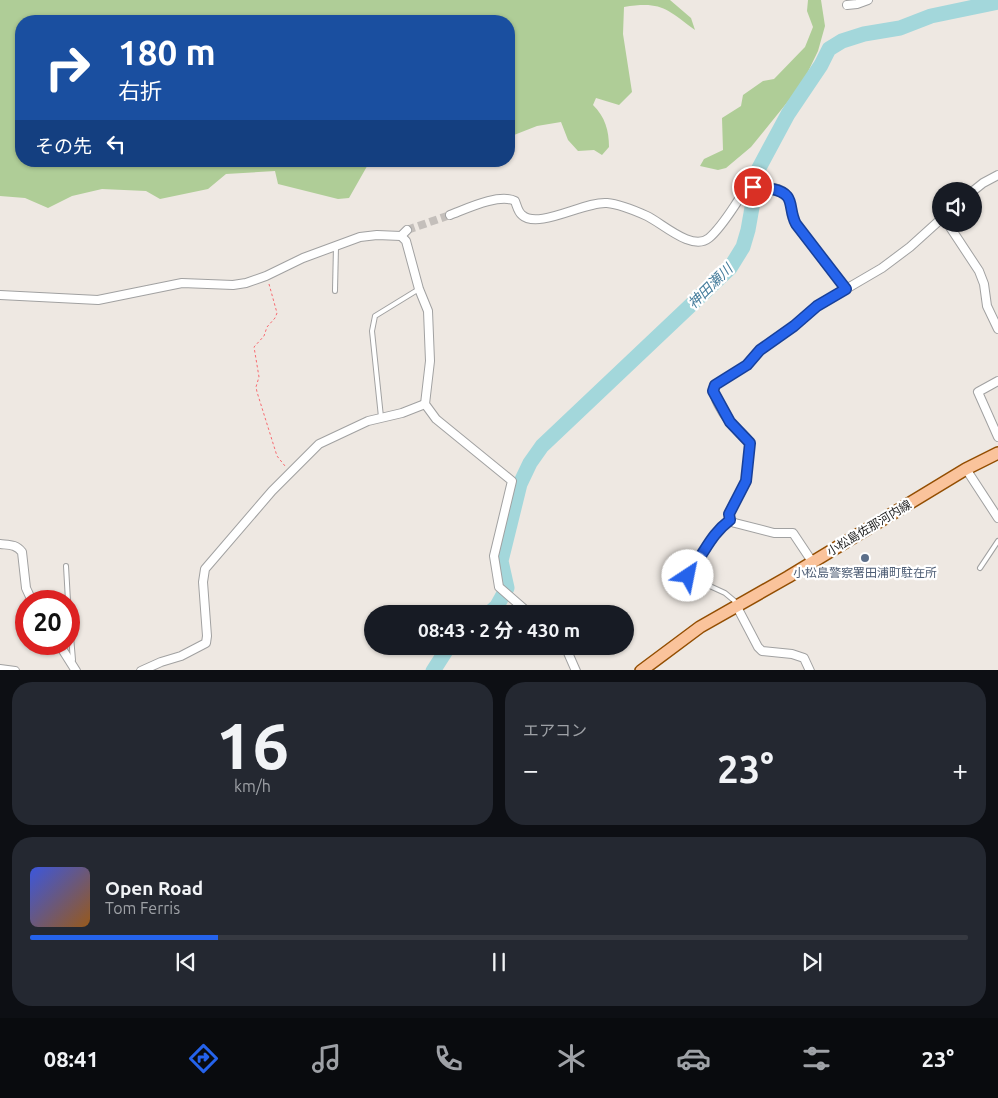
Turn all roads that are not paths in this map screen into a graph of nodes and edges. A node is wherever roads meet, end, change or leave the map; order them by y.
1 (868, 0) edge
2 (847, 5) dead end
3 (998, 176) edge
4 (982, 184) edge
5 (450, 214) tunnel mouth
6 (932, 227) edge
7 (407, 230) tunnel mouth
8 (953, 232) edge
9 (401, 236) junction
10 (336, 246) junction
11 (419, 289) junction
12 (846, 289) junction
13 (335, 291) dead end
14 (0, 295) edge
15 (998, 329) edge
16 (998, 381) edge
17 (425, 404) junction
18 (381, 418) junction
19 (998, 437) edge
20 (998, 453) edge
21 (966, 468) junction
22 (998, 518) edge
23 (730, 520) junction
24 (998, 541) edge
25 (0, 544) edge
26 (813, 563) junction
27 (66, 566) dead end
28 (980, 568) dead end
29 (27, 590) edge
30 (67, 590) edge
31 (520, 605) edge
32 (737, 605) junction
33 (66, 655) edge
34 (72, 655) edge
35 (569, 655) edge
36 (71, 662) junction
37 (654, 666) edge
38 (0, 669) edge
39 (15, 670) edge
40 (76, 670) edge
41 (141, 670) edge
42 (576, 670) edge
43 (641, 670) edge
44 (810, 670) edge

1 - 2 street
3 - 4 street
5 - 12 street
6 - 12 street
7 - 9 street
8 - 15 street
9 - 10 street
9 - 11 street
10 - 13 lane
10 - 14 street
11 - 17 street
11 - 18 lane
12 - 23 street
16 - 19 street
17 - 18 street
17 - 31 street
18 - 41 street
20 - 21 main road, 小松島佐那河内線
21 - 22 street
21 - 26 main road, 小松島佐那河内線
23 - 26 street
23 - 32 lane
24 - 28 lane
25 - 29 street
26 - 32 main road, 小松島佐那河内線
27 - 30 lane
32 - 37 main road, 小松島佐那河内線
32 - 44 street
33 - 36 street
34 - 36 lane
35 - 42 street
36 - 40 street
37 - 43 main road, 小松島佐那河内線
38 - 39 street

